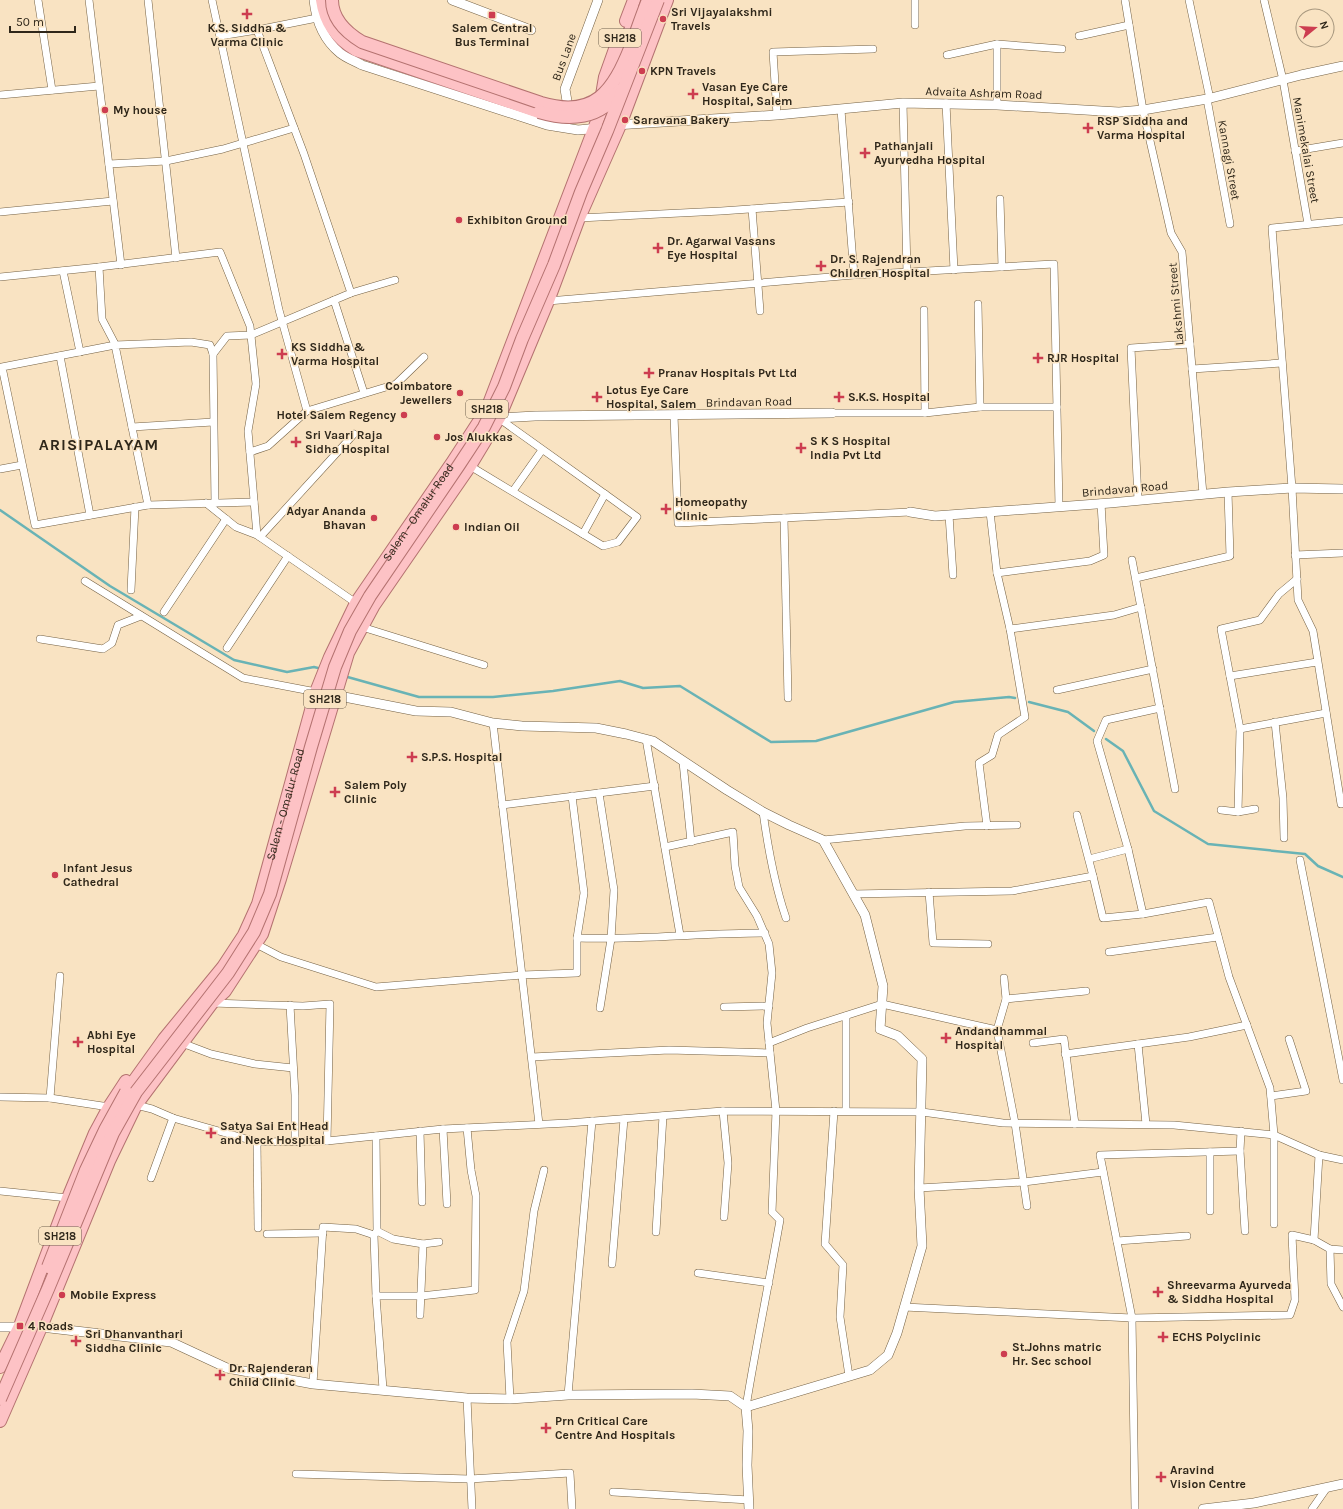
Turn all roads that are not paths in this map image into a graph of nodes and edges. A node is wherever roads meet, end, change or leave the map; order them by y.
1 (38, 0) edge
2 (89, 0) edge
3 (148, 0) edge
4 (212, 0) edge
5 (314, 0) edge
6 (322, 0) edge
7 (332, 0) edge
8 (452, 0) edge
9 (598, 0) edge
10 (634, 0) edge
11 (642, 0) edge
12 (648, 0) edge
13 (658, 0) edge
14 (667, 0) edge
15 (915, 0) edge
16 (1125, 0) edge
17 (1189, 0) edge
18 (1264, 0) edge
19 (317, 18) junction
20 (915, 25) dead end
21 (1129, 26) junction
22 (257, 30) junction
23 (531, 30) dead end
24 (220, 36) junction
25 (1078, 36) dead end
26 (997, 44) junction
27 (873, 49) dead end
28 (1062, 49) dead end
29 (947, 55) dead end
30 (1343, 66) edge
31 (628, 77) junction
32 (1283, 80) junction
33 (99, 86) junction
34 (52, 90) junction
35 (0, 95) edge
36 (1209, 99) junction
37 (903, 103) junction
38 (946, 103) junction
39 (997, 105) junction
40 (841, 110) junction
41 (1143, 110) junction
42 (777, 115) junction
43 (620, 125) junction
44 (294, 128) junction
45 (578, 130) junction
46 (593, 131) junction
47 (243, 143) junction
48 (1343, 143) edge
49 (1296, 151) junction
50 (166, 161) junction
51 (109, 164) junction
52 (1000, 200) dead end
53 (113, 201) junction
54 (849, 202) junction
55 (752, 209) junction
56 (0, 212) edge
57 (579, 218) junction
58 (1343, 221) edge
59 (1230, 224) dead end
60 (1308, 224) junction
61 (176, 258) junction
62 (121, 265) junction
63 (1002, 267) junction
64 (99, 268) junction
65 (954, 270) junction
66 (63, 271) junction
67 (907, 273) junction
68 (854, 275) junction
69 (0, 277) edge
70 (395, 280) dead end
71 (757, 284) junction
72 (351, 293) junction
73 (334, 300) junction
74 (548, 301) junction
75 (978, 304) dead end
76 (924, 310) dead end
77 (760, 311) dead end
78 (282, 322) junction
79 (251, 335) junction
80 (1190, 344) junction
81 (115, 345) junction
82 (80, 352) junction
83 (212, 354) junction
84 (60, 356) junction
85 (424, 357) dead end
86 (1282, 363) junction
87 (1, 368) edge
88 (1192, 369) junction
89 (364, 393) junction
90 (980, 407) junction
91 (1057, 408) junction
92 (487, 409) junction
93 (307, 411) junction
94 (832, 413) joint
95 (925, 413) junction
96 (674, 415) junction
97 (499, 418) junction
98 (213, 422) junction
99 (132, 428) junction
100 (354, 434) dead end
101 (542, 450) junction
102 (250, 452) junction
103 (22, 465) junction
104 (470, 466) junction
105 (0, 469) edge
106 (1292, 488) junction
107 (1343, 489) edge
108 (513, 491) junction
109 (1228, 492) junction
110 (605, 494) junction
111 (1203, 494) junction
112 (1138, 500) junction
113 (215, 502) junction
114 (254, 502) junction
115 (206, 503) junction
116 (1101, 503) junction
117 (148, 505) junction
118 (135, 507) junction
119 (1059, 507) junction
120 (910, 512) joint
121 (990, 512) junction
122 (90, 515) junction
123 (949, 515) junction
124 (784, 518) junction
125 (226, 519) junction
126 (583, 534) junction
127 (258, 536) junction
128 (1343, 553) edge
129 (1295, 555) junction
130 (288, 556) junction
131 (1132, 560) dead end
132 (997, 573) junction
133 (953, 575) dead end
134 (1136, 578) junction
135 (1297, 579) junction
136 (85, 581) dead end
137 (131, 590) dead end
138 (356, 603) junction
139 (1141, 607) junction
140 (164, 612) dead end
141 (141, 616) junction
142 (362, 627) junction
143 (1010, 630) junction
144 (40, 639) dead end
145 (227, 648) dead end
146 (1318, 662) junction
147 (484, 665) dead end
148 (1153, 669) junction
149 (1230, 676) junction
150 (1057, 690) dead end
151 (316, 692) junction
152 (335, 695) junction
153 (788, 698) dead end
154 (1160, 708) junction
155 (1326, 713) junction
156 (1275, 722) junction
157 (493, 723) junction
158 (1240, 729) junction
159 (646, 739) junction
160 (683, 762) junction
161 (655, 786) junction
162 (1175, 789) dead end
163 (599, 793) junction
164 (572, 796) junction
165 (1341, 804) dead end
166 (502, 805) junction
167 (1221, 810) dead end
168 (1255, 810) dead end
169 (763, 812) junction
170 (1238, 812) junction
171 (1077, 815) dead end
172 (1017, 824) dead end
173 (987, 826) junction
174 (1284, 838) dead end
175 (822, 840) junction
176 (691, 842) junction
177 (665, 847) junction
178 (1128, 849) junction
179 (1089, 859) junction
180 (1300, 860) dead end
181 (1093, 876) junction
182 (929, 892) junction
183 (853, 894) junction
184 (258, 904) junction
185 (1143, 914) junction
186 (786, 918) dead end
187 (765, 933) junction
188 (680, 936) junction
189 (1218, 937) junction
190 (577, 938) junction
191 (611, 939) junction
192 (256, 944) junction
193 (988, 944) dead end
194 (1109, 952) dead end
195 (522, 975) junction
196 (60, 976) dead end
197 (1004, 978) dead end
198 (1086, 991) dead end
199 (1006, 999) junction
200 (212, 1003) junction
201 (882, 1004) junction
202 (290, 1005) junction
203 (769, 1006) junction
204 (724, 1007) dead end
205 (600, 1008) dead end
206 (846, 1016) junction
207 (1247, 1025) junction
208 (997, 1030) junction
209 (1289, 1039) dead end
210 (182, 1043) junction
211 (769, 1043) junction
212 (1033, 1043) dead end
213 (1138, 1044) junction
214 (770, 1053) junction
215 (1065, 1054) junction
216 (532, 1057) junction
217 (293, 1068) junction
218 (1343, 1080) edge
219 (1271, 1096) junction
220 (0, 1097) edge
221 (50, 1098) junction
222 (136, 1105) junction
223 (109, 1107) junction
224 (723, 1111) junction
225 (776, 1111) junction
226 (834, 1111) junction
227 (846, 1111) junction
228 (922, 1112) junction
229 (663, 1116) junction
230 (173, 1118) junction
231 (624, 1119) junction
232 (592, 1121) junction
233 (1015, 1123) junction
234 (539, 1124) junction
235 (1075, 1124) junction
236 (1146, 1124) junction
237 (467, 1128) junction
238 (443, 1129) junction
239 (420, 1131) junction
240 (1241, 1131) junction
241 (1274, 1135) junction
242 (376, 1136) junction
243 (326, 1141) junction
244 (257, 1142) junction
245 (295, 1142) junction
246 (1240, 1151) junction
247 (1210, 1152) junction
248 (1318, 1156) junction
249 (1343, 1160) edge
250 (544, 1170) dead end
251 (1103, 1172) junction
252 (151, 1178) dead end
253 (1024, 1182) junction
254 (919, 1188) junction
255 (0, 1191) edge
256 (68, 1198) junction
257 (422, 1202) dead end
258 (447, 1204) dead end
259 (1027, 1206) dead end
260 (1210, 1212) dead end
261 (724, 1217) dead end
262 (1274, 1224) dead end
263 (258, 1228) dead end
264 (1245, 1231) dead end
265 (656, 1232) dead end
266 (323, 1233) junction
267 (376, 1233) junction
268 (267, 1234) dead end
269 (1188, 1236) dead end
270 (1314, 1240) junction
271 (1117, 1241) junction
272 (439, 1242) dead end
273 (423, 1244) junction
274 (1330, 1249) junction
275 (1343, 1250) edge
276 (612, 1264) dead end
277 (698, 1273) dead end
278 (769, 1283) junction
279 (376, 1296) junction
280 (421, 1296) junction
281 (904, 1307) junction
282 (1343, 1307) edge
283 (420, 1315) dead end
284 (1132, 1318) junction
285 (20, 1326) junction
286 (0, 1327) edge
287 (41, 1327) junction
288 (0, 1367) edge
289 (849, 1376) junction
290 (0, 1382) edge
291 (313, 1384) junction
292 (383, 1389) junction
293 (568, 1395) junction
294 (467, 1398) junction
295 (510, 1398) junction
296 (0, 1399) edge
297 (746, 1407) junction
298 (0, 1421) edge
299 (296, 1474) dead end
300 (470, 1479) junction
301 (1343, 1484) edge
302 (1326, 1489) junction
303 (613, 1492) dead end
304 (749, 1505) edge
305 (1255, 1506) edge
306 (472, 1509) edge
307 (572, 1509) edge
308 (1135, 1509) edge
309 (1203, 1509) edge
310 (1312, 1509) edge

1 - 34 street
2 - 33 street
3 - 50 street
4 - 24 street
5 - 19 street
6 - 31 main road, bridge
7 - 12 main road, bridge
8 - 23 street
9 - 45 street, Bus Lane
10 - 46 main road, SH218
11 - 46 main road
13 - 31 main road, SH218, bridge
14 - 43 main road
15 - 20 street
16 - 21 street, Lakshmi Street
17 - 36 street, Kannagi Street
18 - 32 street, Manimekalai Street
19 - 22 street
19 - 45 street
21 - 25 street
21 - 41 street, Lakshmi Street
22 - 24 street
22 - 44 street
24 - 47 street
26 - 28 street
26 - 29 street
26 - 39 street
27 - 42 street
30 - 32 street, Advaita Ashram Road
31 - 296 main road, SH218, bridge
32 - 36 street, Advaita Ashram Road
32 - 49 street, Manimekalai Street
33 - 34 street
33 - 51 street
34 - 35 street
36 - 41 street, Advaita Ashram Road
36 - 59 street, Kannagi Street
37 - 38 street, Advaita Ashram Road
37 - 40 street, Advaita Ashram Road
37 - 67 street
38 - 39 street, Advaita Ashram Road
38 - 65 street
39 - 41 street, Advaita Ashram Road
40 - 42 street, Advaita Ashram Road
40 - 54 street
41 - 80 street, Lakshmi Street
42 - 43 street, Advaita Ashram Road
43 - 46 street, Advaita Ashram Road
43 - 57 main road
44 - 47 street
44 - 72 street
45 - 46 street, Bus Lane
46 - 92 main road, Salem - Omalur Road / SH218
47 - 50 street
47 - 78 street
48 - 49 street
49 - 60 street, Manimekalai Street
50 - 51 street
50 - 61 street
51 - 53 street
52 - 63 street
53 - 56 street
53 - 62 street
54 - 55 street
54 - 68 street
55 - 57 street
55 - 71 street
57 - 74 main road
58 - 60 street
60 - 86 street
61 - 62 street
61 - 79 street
62 - 64 street
63 - 65 street
63 - 91 street
64 - 66 street
64 - 81 street
65 - 67 street
66 - 69 street
66 - 82 street
67 - 68 street
68 - 71 street
70 - 72 street
71 - 74 street
71 - 77 street
72 - 73 street
73 - 78 street
73 - 89 street
74 - 97 main road
75 - 90 street
76 - 95 street
78 - 79 street
78 - 93 street
79 - 83 street
79 - 102 street
80 - 88 street, Lakshmi Street
80 - 112 street
81 - 82 street
81 - 83 street
81 - 99 street
82 - 84 street
83 - 98 street
84 - 87 street
84 - 122 street
85 - 89 street
86 - 88 street
86 - 106 street
87 - 103 street
88 - 111 street, Lakshmi Street
89 - 93 street
90 - 91 street
90 - 95 street
91 - 119 street
92 - 97 street
92 - 138 main road, Salem - Omalur Road / SH218
93 - 102 street
94 - 95 street
94 - 96 street, Brindavan Road
96 - 97 street, Brindavan Road
96 - 124 street
97 - 101 street
97 - 104 main road
98 - 99 street
98 - 113 street
99 - 117 street
100 - 127 street
101 - 108 street
101 - 110 street
102 - 114 street
103 - 105 street
103 - 122 street
104 - 108 street
104 - 142 main road
106 - 107 street, Brindavan Road
106 - 109 street, Brindavan Road
106 - 129 street
108 - 126 street
109 - 111 street, Brindavan Road
109 - 134 street
110 - 126 street
110 - 126 street
111 - 112 street, Brindavan Road
112 - 116 street, Brindavan Road
113 - 114 street
113 - 115 street
114 - 127 street
115 - 117 street
115 - 125 street
116 - 119 street, Brindavan Road
116 - 132 street
117 - 118 street
118 - 122 street
118 - 137 street
119 - 121 street, Brindavan Road
120 - 123 street, Brindavan Road
120 - 124 street
121 - 123 street, Brindavan Road
121 - 132 street
123 - 133 street
124 - 153 street
125 - 127 street
125 - 140 street
127 - 130 street
128 - 129 street
129 - 135 street
130 - 138 street
130 - 145 street
131 - 134 street
132 - 143 street
134 - 139 street
135 - 146 street
135 - 149 street
136 - 141 street
138 - 151 main road, Salem - Omalur Road / SH218
139 - 143 street
139 - 148 street
141 - 144 street
141 - 151 street
142 - 147 street
142 - 152 main road
143 - 173 street
146 - 149 street
146 - 155 street
148 - 150 street
148 - 154 street
149 - 158 street
151 - 152 street
151 - 184 main road, Salem - Omalur Road / SH218
152 - 157 street
152 - 192 main road
154 - 162 street
154 - 178 street
155 - 156 street
155 - 165 street
156 - 158 street
156 - 174 street
157 - 159 street
157 - 166 street
158 - 170 street
159 - 160 street
159 - 161 street
160 - 169 street
160 - 176 street
161 - 163 street
161 - 177 street
163 - 164 street
163 - 191 street
164 - 166 street
164 - 190 street
166 - 195 street
167 - 170 street
168 - 170 street
169 - 175 street
169 - 186 street
171 - 179 street
172 - 173 street
173 - 175 street
175 - 183 street
176 - 177 street
176 - 187 street
177 - 188 street
178 - 179 street
178 - 185 street
179 - 181 street
180 - 218 street
181 - 182 street
181 - 185 street
182 - 183 street
182 - 193 street
183 - 201 street
184 - 223 main road
184 - 290 main road, SH218, bridge
185 - 189 street
187 - 188 street
187 - 203 street
188 - 191 street
189 - 194 street
189 - 207 street
190 - 191 street
190 - 195 street
191 - 205 street
192 - 195 street
192 - 200 main road
195 - 216 street
196 - 221 street
197 - 199 street
198 - 199 street
199 - 208 street
200 - 202 street
200 - 210 main road
201 - 206 street
201 - 208 street
201 - 228 street
202 - 217 street
202 - 243 street
203 - 204 street
203 - 211 street
206 - 211 street
206 - 227 street
207 - 213 street
207 - 219 street
208 - 233 street
209 - 219 street
210 - 217 street
210 - 222 main road
211 - 214 street
212 - 215 street
213 - 215 street
213 - 236 street
214 - 216 street
214 - 225 street
215 - 235 street
216 - 234 street
217 - 245 street
219 - 241 street
220 - 221 street
221 - 223 street
222 - 230 street
222 - 287 main road
223 - 256 main road
224 - 225 street
224 - 229 street
224 - 261 street
225 - 226 street
225 - 278 street
226 - 227 street
226 - 289 street
227 - 228 street
228 - 233 street
228 - 254 street
229 - 231 street
229 - 265 street
230 - 244 street
230 - 252 street
231 - 232 street
231 - 276 street
232 - 234 street
232 - 293 street
233 - 235 street
233 - 253 street
234 - 237 street
235 - 236 street
236 - 240 street
237 - 238 street
237 - 280 street
238 - 239 street
238 - 258 street
239 - 242 street
239 - 257 street
240 - 241 street
240 - 246 street
241 - 248 street
241 - 262 street
242 - 243 street
242 - 267 street
243 - 245 street
244 - 245 street
244 - 263 street
246 - 247 street
246 - 264 street
247 - 251 street
247 - 260 street
248 - 249 street
248 - 270 street
250 - 295 street
251 - 253 street
251 - 271 street
253 - 254 street
253 - 259 street
254 - 281 street
255 - 256 street
256 - 285 main road
266 - 267 street
266 - 268 street
266 - 291 street
267 - 273 street
267 - 279 street
269 - 271 street
270 - 274 street
270 - 284 street
271 - 284 street
272 - 273 street
273 - 280 street
274 - 275 street
274 - 282 street
277 - 278 street
278 - 297 street
279 - 280 street
279 - 292 street
280 - 283 street
281 - 284 street
281 - 289 street
284 - 308 street
285 - 286 street
285 - 287 street
285 - 288 main road
287 - 291 street
287 - 298 main road
289 - 297 street
291 - 292 street
292 - 294 street
293 - 295 street
293 - 297 street
294 - 295 street
294 - 300 street
297 - 304 street
299 - 300 street
300 - 306 street
300 - 307 street
301 - 302 street
302 - 305 street
302 - 310 street
303 - 304 street
305 - 309 street

